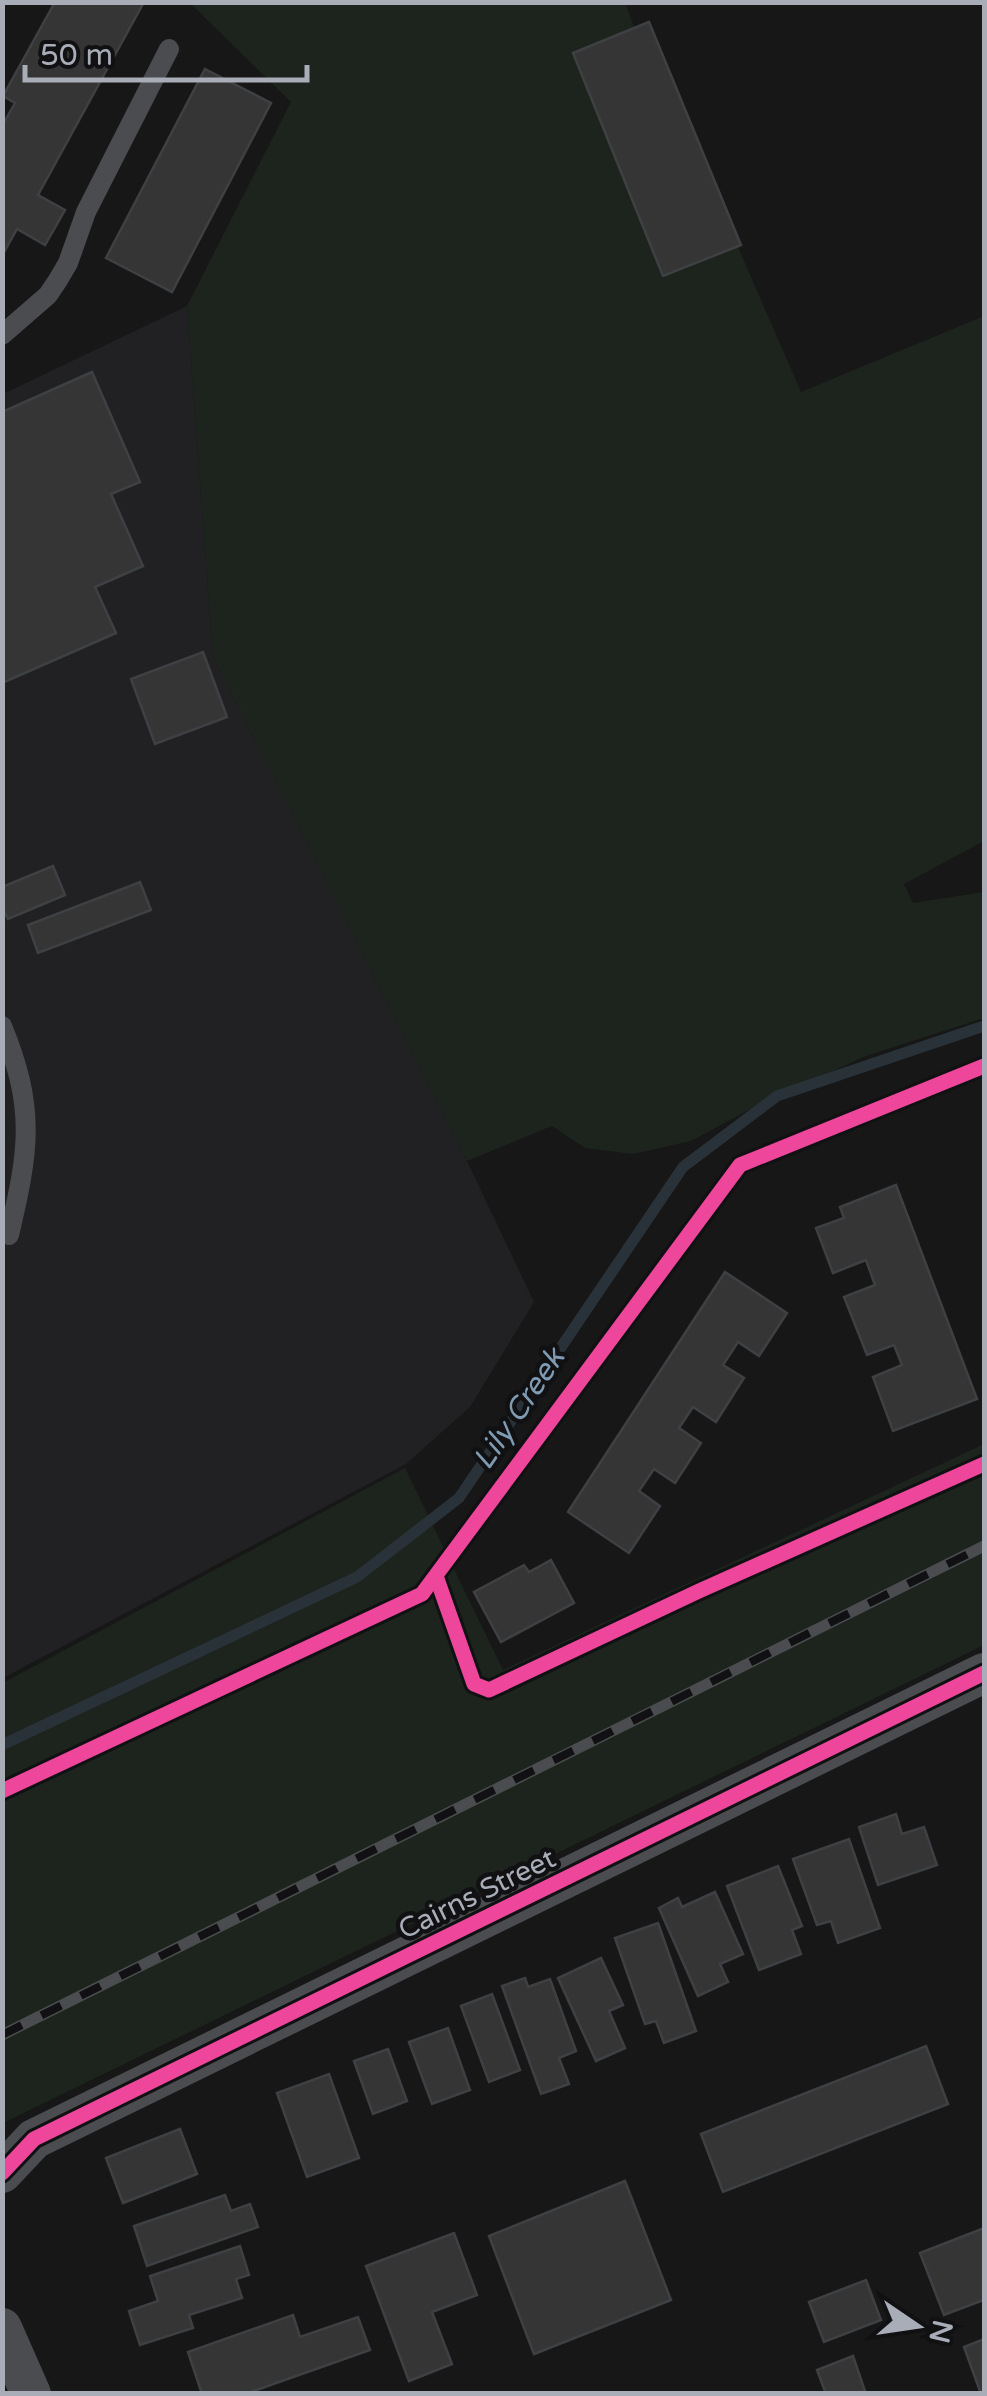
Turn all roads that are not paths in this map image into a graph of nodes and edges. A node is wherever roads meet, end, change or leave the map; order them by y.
1 (169, 49) dead end
2 (2, 335) edge
3 (2, 1026) edge
4 (9, 1235) dead end
5 (984, 1673) edge
6 (2, 2173) edge
7 (2, 2328) edge
8 (31, 2394) edge

1 - 2 lane
3 - 4 lane
5 - 6 street, Cairns Street
7 - 8 street

